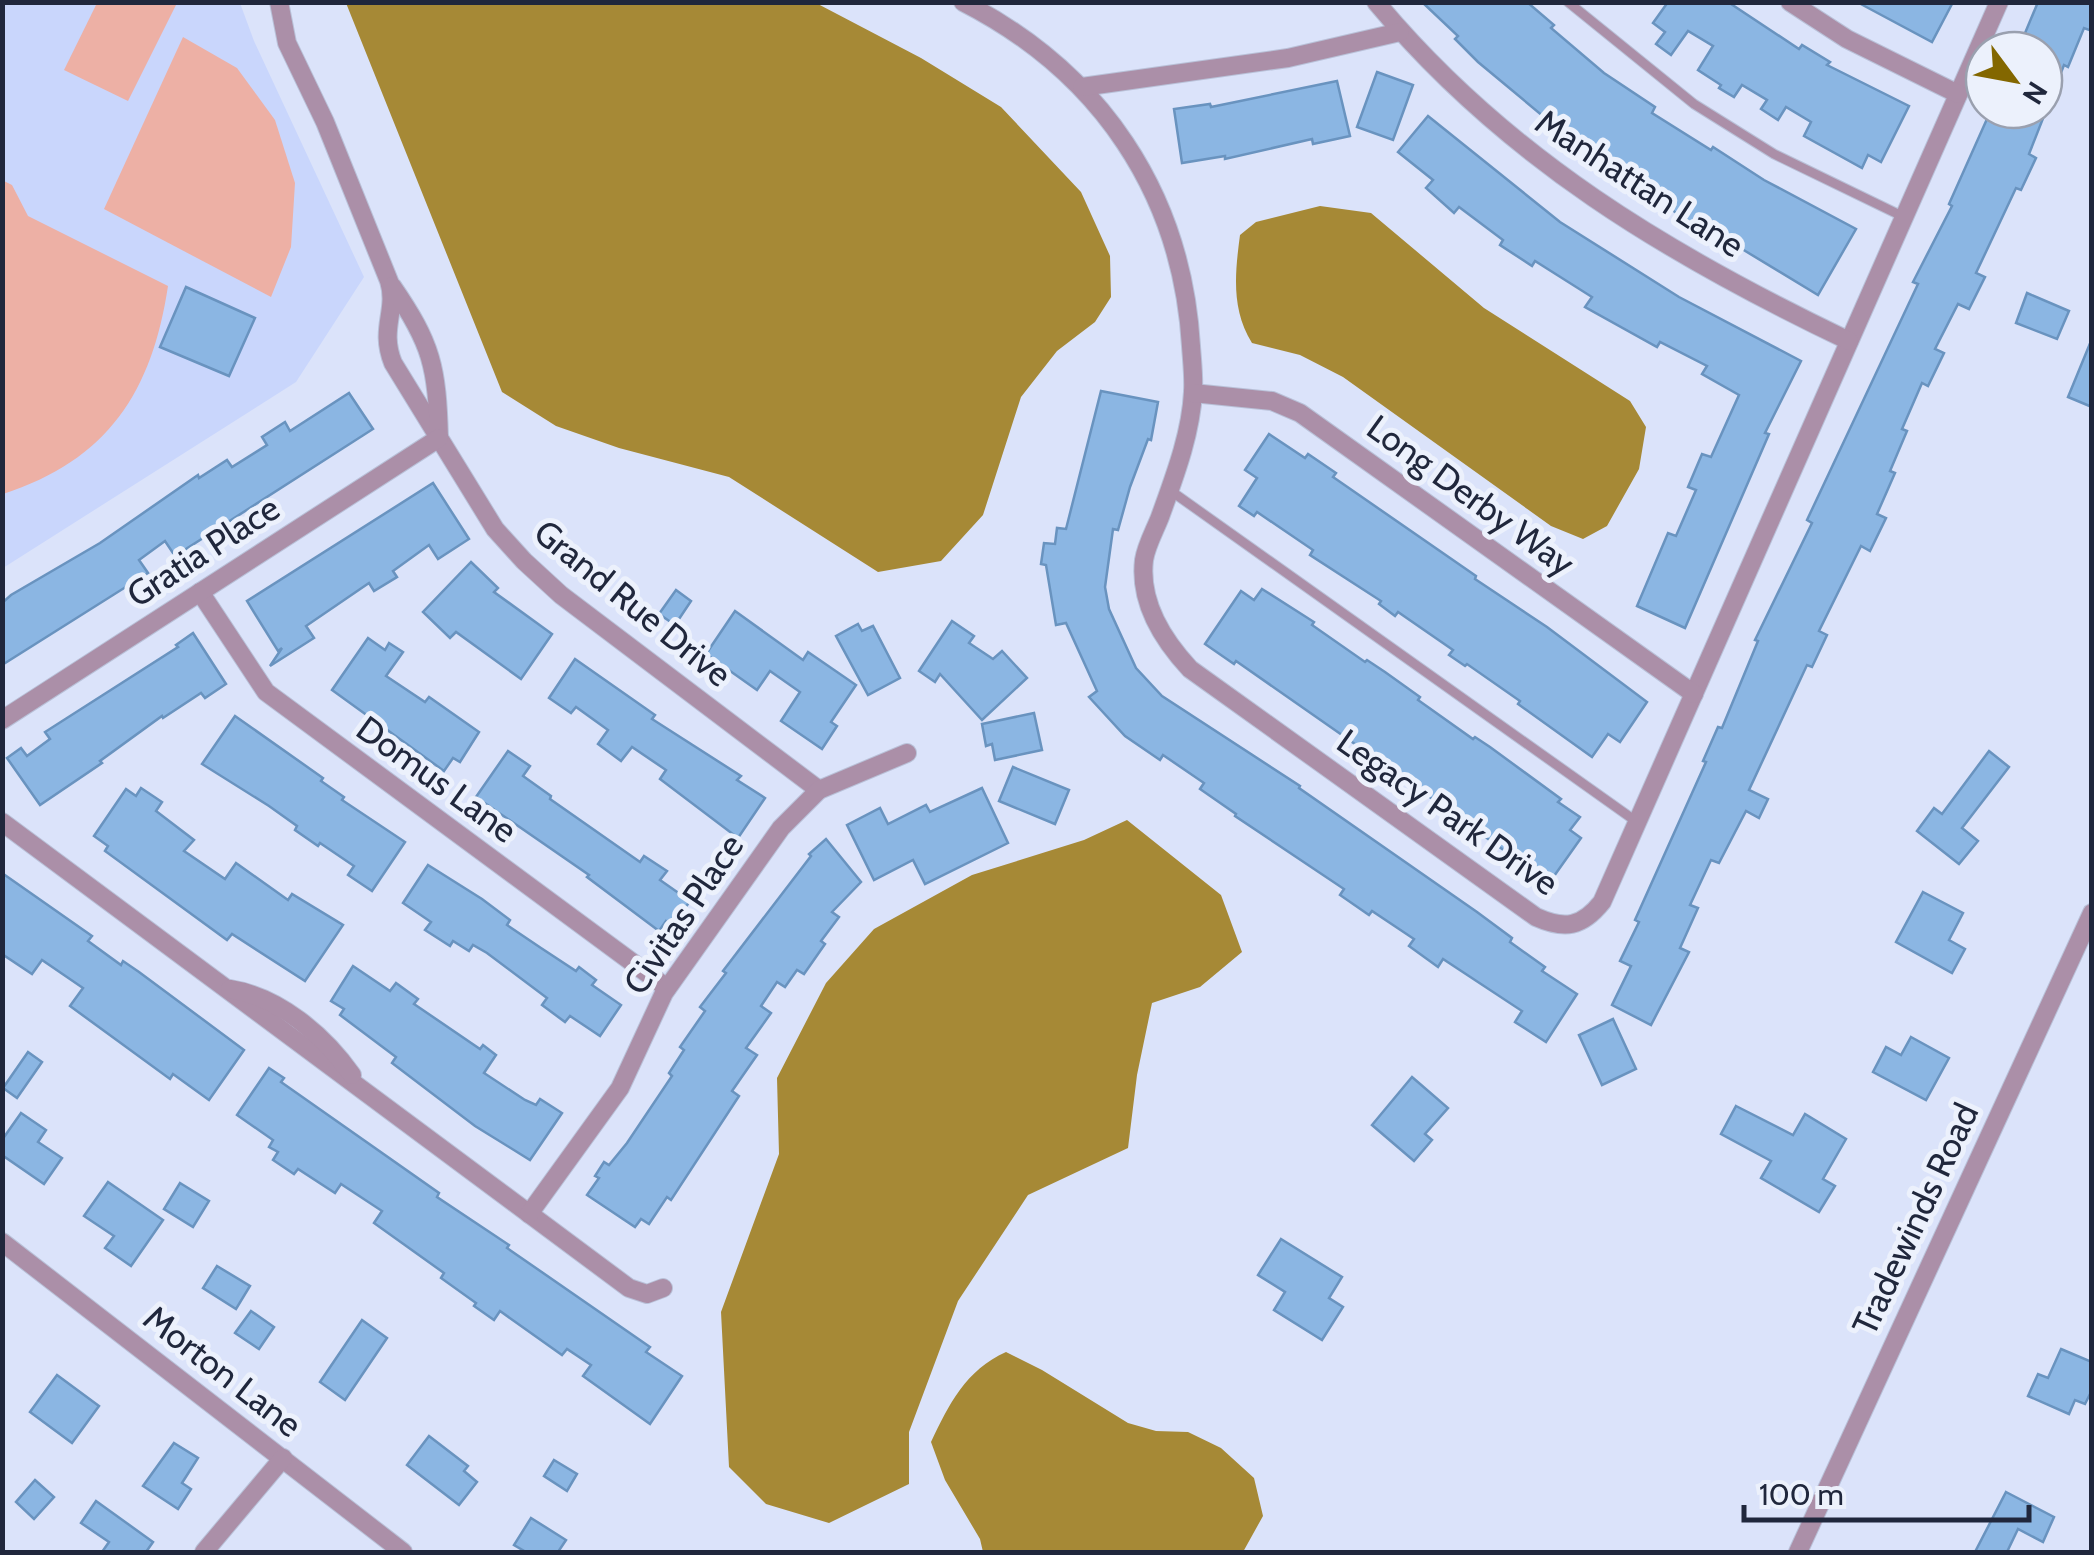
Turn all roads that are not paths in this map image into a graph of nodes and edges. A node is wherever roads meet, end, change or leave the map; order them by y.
1 (279, 2) edge
2 (963, 2) edge
3 (1376, 2) edge
4 (1568, 2) edge
5 (1790, 2) edge
6 (1999, 2) edge
7 (1400, 32) junction
8 (1082, 86) junction
9 (1958, 94) junction
10 (1904, 217) junction
11 (389, 282) junction
12 (1849, 342) junction
13 (1194, 392) junction
14 (439, 438) junction
15 (1170, 490) junction
16 (200, 592) junction
17 (1694, 694) junction
18 (2, 720) edge
19 (907, 753) dead end
20 (819, 790) junction
21 (2, 822) edge
22 (1637, 822) junction
23 (2092, 913) edge
24 (667, 988) junction
25 (529, 1214) junction
26 (2, 1242) edge
27 (663, 1288) dead end
28 (283, 1458) junction
29 (204, 1552) edge
30 (403, 1552) edge
31 (1798, 1552) edge

1 - 11 street, Grand Rue Drive
2 - 8 street, Legacy Park Drive
3 - 7 street, Manhattan Lane
4 - 10 lane
5 - 9 street
6 - 9 street, Legacy Park Drive
7 - 8 street
7 - 12 street, Manhattan Lane
8 - 13 street, Legacy Park Drive
9 - 10 street, Legacy Park Drive
10 - 12 street, Legacy Park Drive
11 - 14 street, Grand Rue Drive
11 - 14 street, Grand Rue Drive
12 - 17 street, Legacy Park Drive
13 - 15 street, Legacy Park Drive
13 - 17 street, Long Derby Way
14 - 16 street, Gratia Place
14 - 20 street, Grand Rue Drive
15 - 22 lane
15 - 22 street, Legacy Park Drive
16 - 18 street, Gratia Place
16 - 24 street, Domus Lane
17 - 22 street, Legacy Park Drive
19 - 20 street, Civitas Place
20 - 24 street, Civitas Place
21 - 25 street
23 - 31 street, Tradewinds Road
24 - 25 street, Civitas Place
25 - 27 street
26 - 28 street, Morton Lane
28 - 29 street
28 - 30 street, Morton Lane

